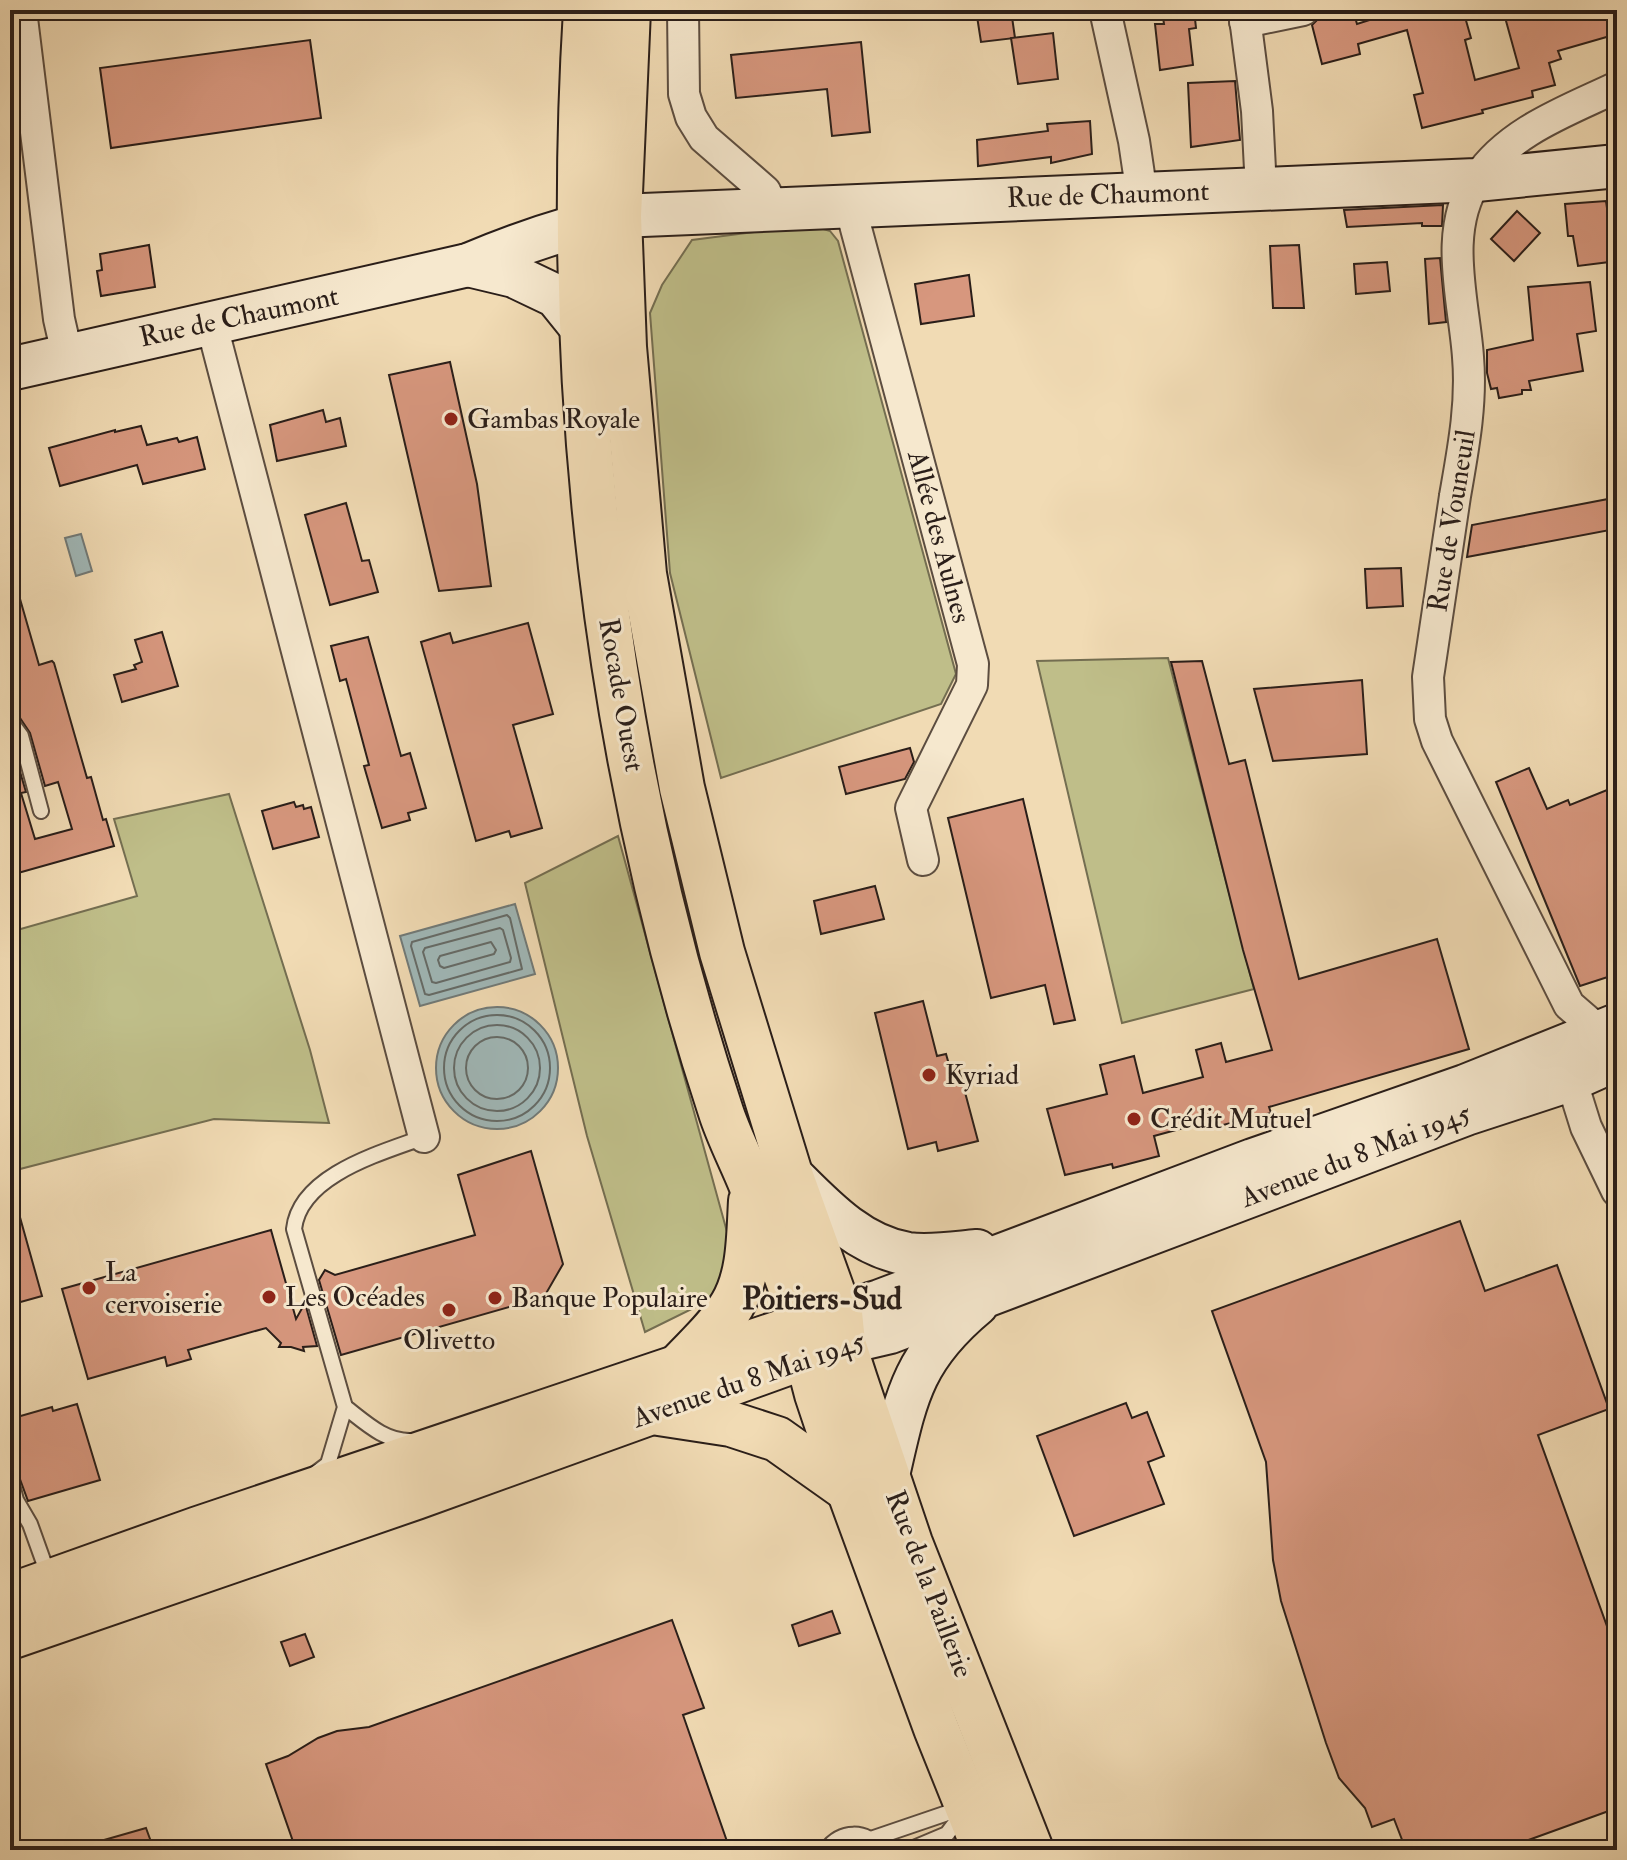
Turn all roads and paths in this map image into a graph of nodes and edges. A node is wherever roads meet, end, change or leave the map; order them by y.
1 (21, 10) edge
2 (586, 10) edge
3 (628, 10) edge
4 (683, 10) edge
5 (1105, 10) edge
6 (1303, 10) edge
7 (1244, 16) edge
8 (1617, 87) edge
9 (1617, 166) edge
10 (1476, 180) junction
11 (1261, 189) junction
12 (1142, 195) junction
13 (850, 206) junction
14 (756, 210) junction
15 (600, 237) junction
16 (468, 265) junction
17 (211, 322) junction
18 (581, 327) junction
19 (67, 354) junction
20 (10, 369) edge
21 (10, 721) edge
22 (41, 811) dead end
23 (923, 860) dead end
24 (1596, 1047) edge
25 (424, 1137) joint
26 (771, 1180) junction
27 (1617, 1191) edge
28 (1026, 1246) junction
29 (991, 1293) junction
30 (825, 1333) junction
31 (681, 1364) junction
32 (345, 1407) junction
33 (654, 1413) junction
34 (524, 1418) junction
35 (10, 1477) edge
36 (868, 1482) junction
37 (198, 1529) junction
38 (10, 1596) edge
39 (57, 1601) junction
40 (10, 1637) edge
41 (1000, 1771) junction
42 (967, 1807) junction
43 (876, 1845) edge
44 (826, 1850) edge
45 (909, 1850) edge
46 (985, 1850) edge
47 (1012, 1850) edge
48 (1031, 1850) edge

1 - 19 street
2 - 15 main road, Rocade Ouest
3 - 15 main road, Rocade Ouest
4 - 14 street
5 - 12 street
6 - 7 street
7 - 11 street
8 - 10 street, Rue de Vouneuil
9 - 10 main road, Rue de Chaumont
10 - 11 main road, Rue de Chaumont
10 - 24 street, Rue de Vouneuil
11 - 12 main road, Rue de Chaumont
12 - 13 main road, Rue de Chaumont
13 - 14 main road, Rue de Chaumont
13 - 23 street, Allée des Aulnes
14 - 15 main road, Rue de Chaumont
15 - 16 main road, Rue de Chaumont
15 - 18 main road, Rocade Ouest
15 - 26 main road, Rocade Ouest
16 - 17 main road, Rue de Chaumont
16 - 18 main road
17 - 19 main road, Rue de Chaumont
17 - 25 street
18 - 26 main road, Rocade Ouest
19 - 20 main road, Rue de Chaumont
21 - 22 lane
24 - 27 street, Rue de Vouneuil
24 - 28 main road, Avenue du 8 Mai 1945
24 - 29 main road, Avenue du 8 Mai 1945
25 - 32 lane
26 - 28 main road
26 - 30 main road, Rocade Ouest
26 - 31 main road
28 - 30 main road, Avenue du 8 Mai 1945
29 - 30 main road, Avenue du 8 Mai 1945
29 - 36 main road
30 - 31 main road, Avenue du 8 Mai 1945
30 - 33 main road, Avenue du 8 Mai 1945
30 - 36 main road, Rue de la Paillerie
31 - 34 main road, Avenue du 8 Mai 1945
32 - 34 lane
32 - 37 lane
33 - 36 main road
33 - 39 main road, Avenue du 8 Mai 1945
34 - 37 main road, Avenue du 8 Mai 1945
35 - 39 lane
36 - 41 main road, Rue de la Paillerie
36 - 42 main road, Rue de la Paillerie
37 - 39 main road, Avenue du 8 Mai 1945
38 - 39 main road, Avenue du 8 Mai 1945
39 - 40 main road, Avenue du 8 Mai 1945
41 - 42 main road
41 - 48 main road, Rue de la Paillerie
42 - 43 lane
42 - 45 lane
42 - 46 main road, Rue de la Paillerie
42 - 47 main road
43 - 44 lane

